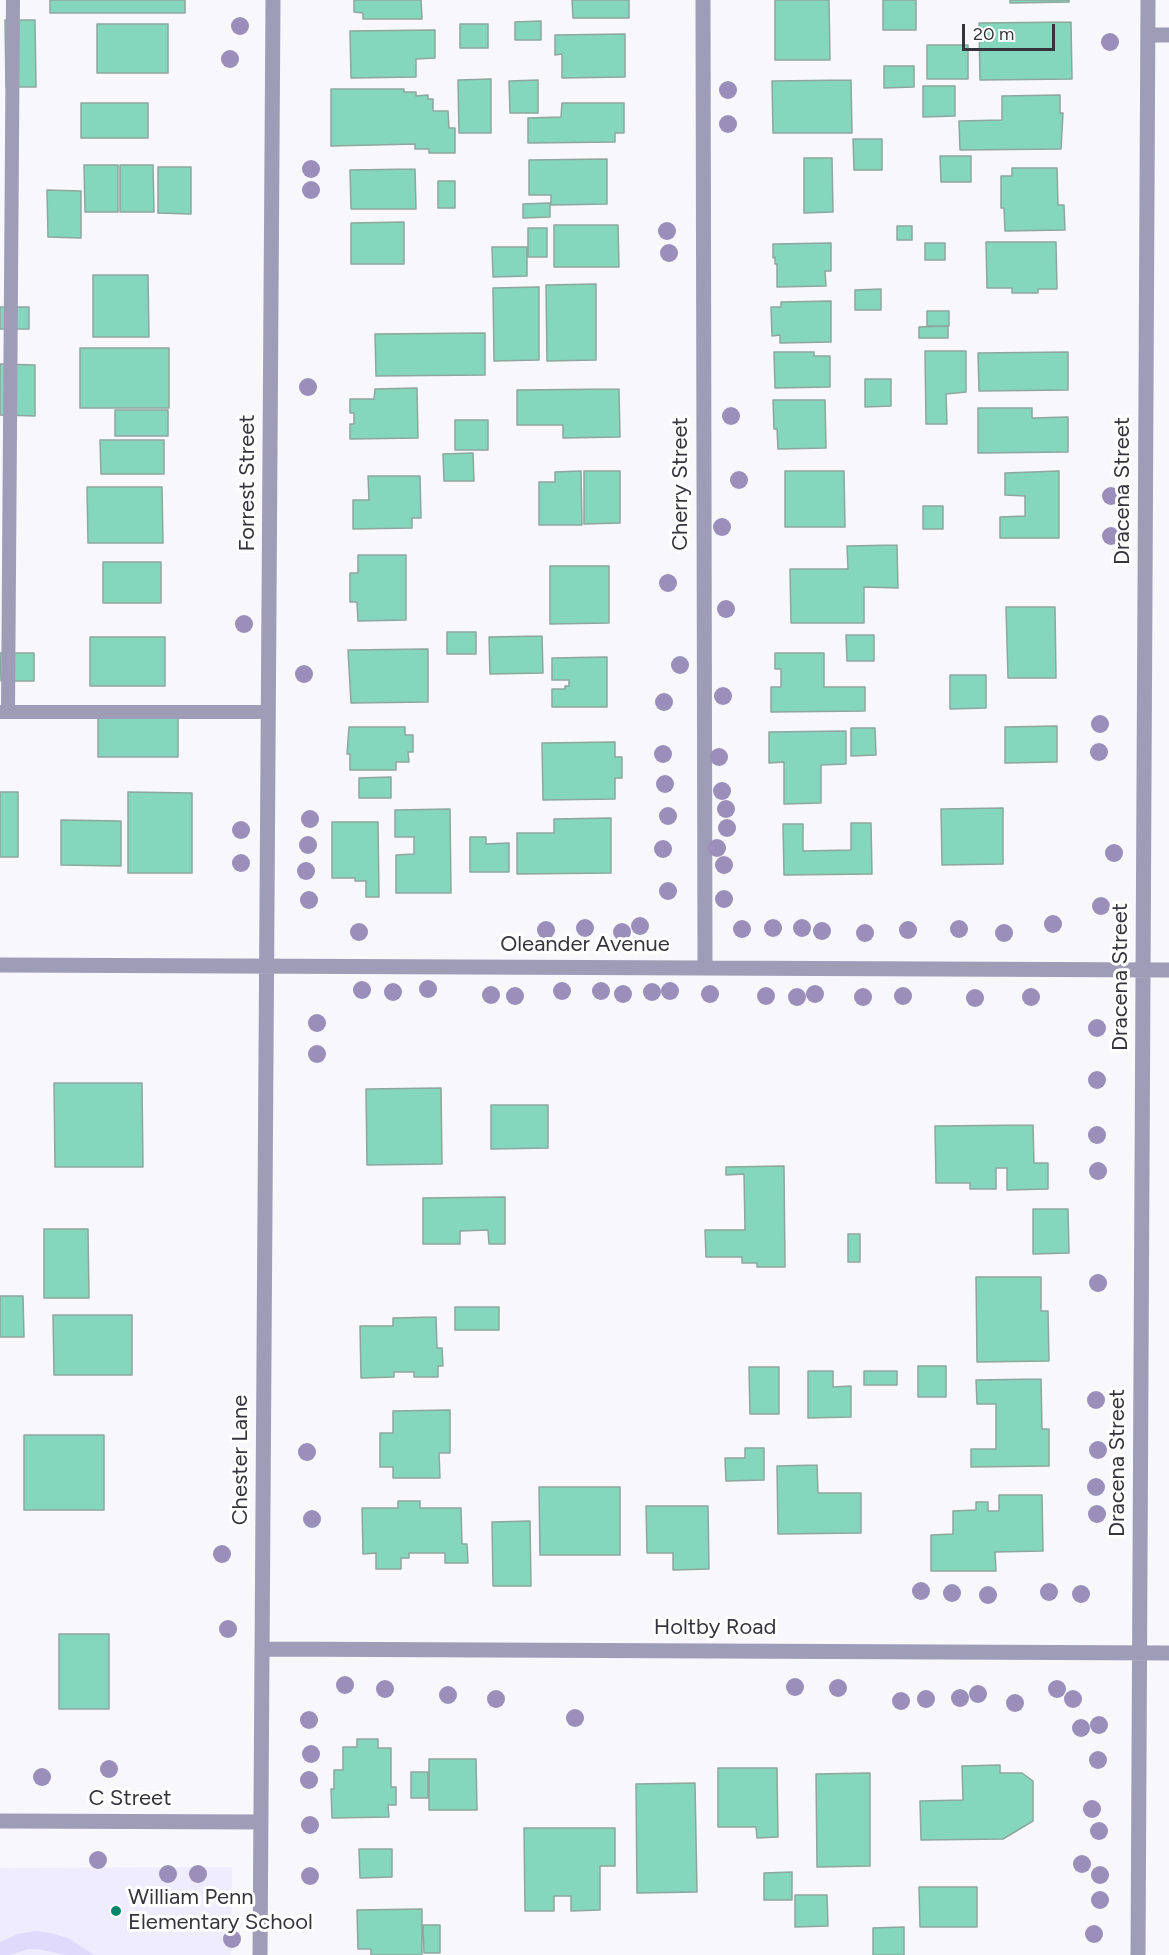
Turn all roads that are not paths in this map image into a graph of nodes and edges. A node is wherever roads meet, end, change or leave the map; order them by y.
1 (13, 0) edge
2 (273, 0) edge
3 (703, 0) edge
4 (1148, 0) edge
5 (1148, 35) junction
6 (1169, 35) edge
7 (4, 712) edge
8 (268, 712) junction
9 (0, 965) edge
10 (267, 966) junction
11 (705, 968) junction
12 (1143, 970) junction
13 (1169, 970) edge
14 (262, 1649) junction
15 (1140, 1653) junction
16 (1169, 1653) edge
17 (0, 1821) edge
18 (261, 1822) junction
19 (260, 1955) edge
20 (1138, 1955) edge

1 - 7 lane
2 - 8 street, Forrest Street
3 - 11 street, Cherry Street
4 - 5 street, Dracena Street
5 - 6 street
5 - 12 street, Dracena Street
7 - 8 lane
8 - 10 street, Forrest Street
9 - 10 street, Oleander Avenue
10 - 11 street, Oleander Avenue
10 - 14 street, Chester Lane
11 - 12 street, Oleander Avenue
12 - 13 street, Oleander Avenue
12 - 15 street, Dracena Street
14 - 15 street, Holtby Road
14 - 18 street, Chester Lane
15 - 16 street, Holtby Road
15 - 20 street, Dracena Street
17 - 18 street, C Street
18 - 19 street, Chester Lane

